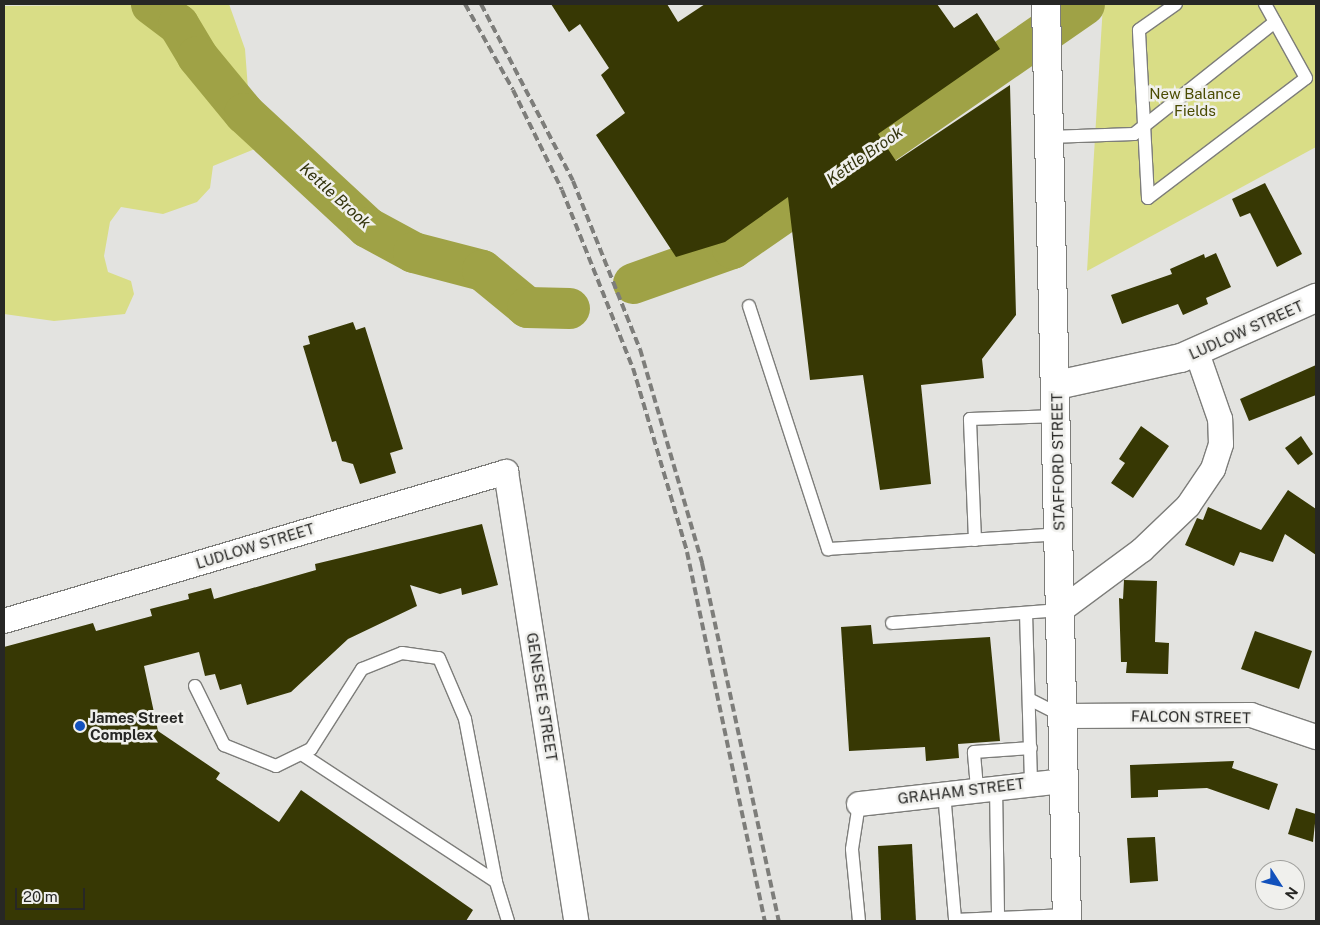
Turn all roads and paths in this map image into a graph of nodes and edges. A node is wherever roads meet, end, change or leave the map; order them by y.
1 (1176, 4) edge
2 (1265, 4) edge
3 (1046, 8) edge
4 (1275, 22) junction
5 (1144, 125) junction
6 (1049, 137) junction
7 (1316, 298) edge
8 (749, 306) dead end
9 (1197, 352) junction
10 (1057, 385) junction
11 (1058, 416) junction
12 (506, 472) joint
13 (1060, 534) junction
14 (975, 540) junction
15 (1061, 610) junction
16 (1026, 613) junction
17 (4, 621) edge
18 (892, 623) dead end
19 (195, 686) dead end
20 (1029, 699) junction
21 (1062, 716) junction
22 (1316, 737) edge
23 (1031, 748) junction
24 (303, 755) junction
25 (1064, 781) junction
26 (1031, 783) junction
27 (987, 787) junction
28 (944, 793) junction
29 (859, 804) joint
30 (496, 882) junction
31 (998, 918) junction
32 (1067, 918) edge
33 (508, 921) edge
34 (576, 921) edge
35 (859, 921) edge
36 (954, 921) edge

1 - 5 lane
2 - 4 lane
3 - 6 main road, STAFFORD STREET
4 - 5 lane
4 - 5 lane
5 - 6 lane
6 - 10 main road, STAFFORD STREET
7 - 9 main road, LUDLOW STREET
8 - 14 lane
9 - 10 main road, LUDLOW STREET
9 - 15 street
10 - 11 main road, STAFFORD STREET
11 - 13 main road, STAFFORD STREET
11 - 14 lane
12 - 17 street, LUDLOW STREET
12 - 34 street, GENESEE STREET
13 - 14 lane
13 - 15 main road, STAFFORD STREET
15 - 16 lane
15 - 21 main road, STAFFORD STREET
16 - 18 lane
16 - 20 lane
19 - 24 lane
20 - 21 lane
20 - 23 lane
21 - 22 street, FALCON STREET
21 - 25 main road, STAFFORD STREET
23 - 26 lane
23 - 27 lane
24 - 30 lane
24 - 30 lane
25 - 26 street, GRAHAM STREET
25 - 32 main road, STAFFORD STREET
26 - 27 street, GRAHAM STREET
27 - 28 street, GRAHAM STREET
27 - 31 lane
28 - 29 street, GRAHAM STREET
28 - 36 lane
29 - 35 lane
30 - 33 lane
31 - 32 lane
31 - 36 lane

